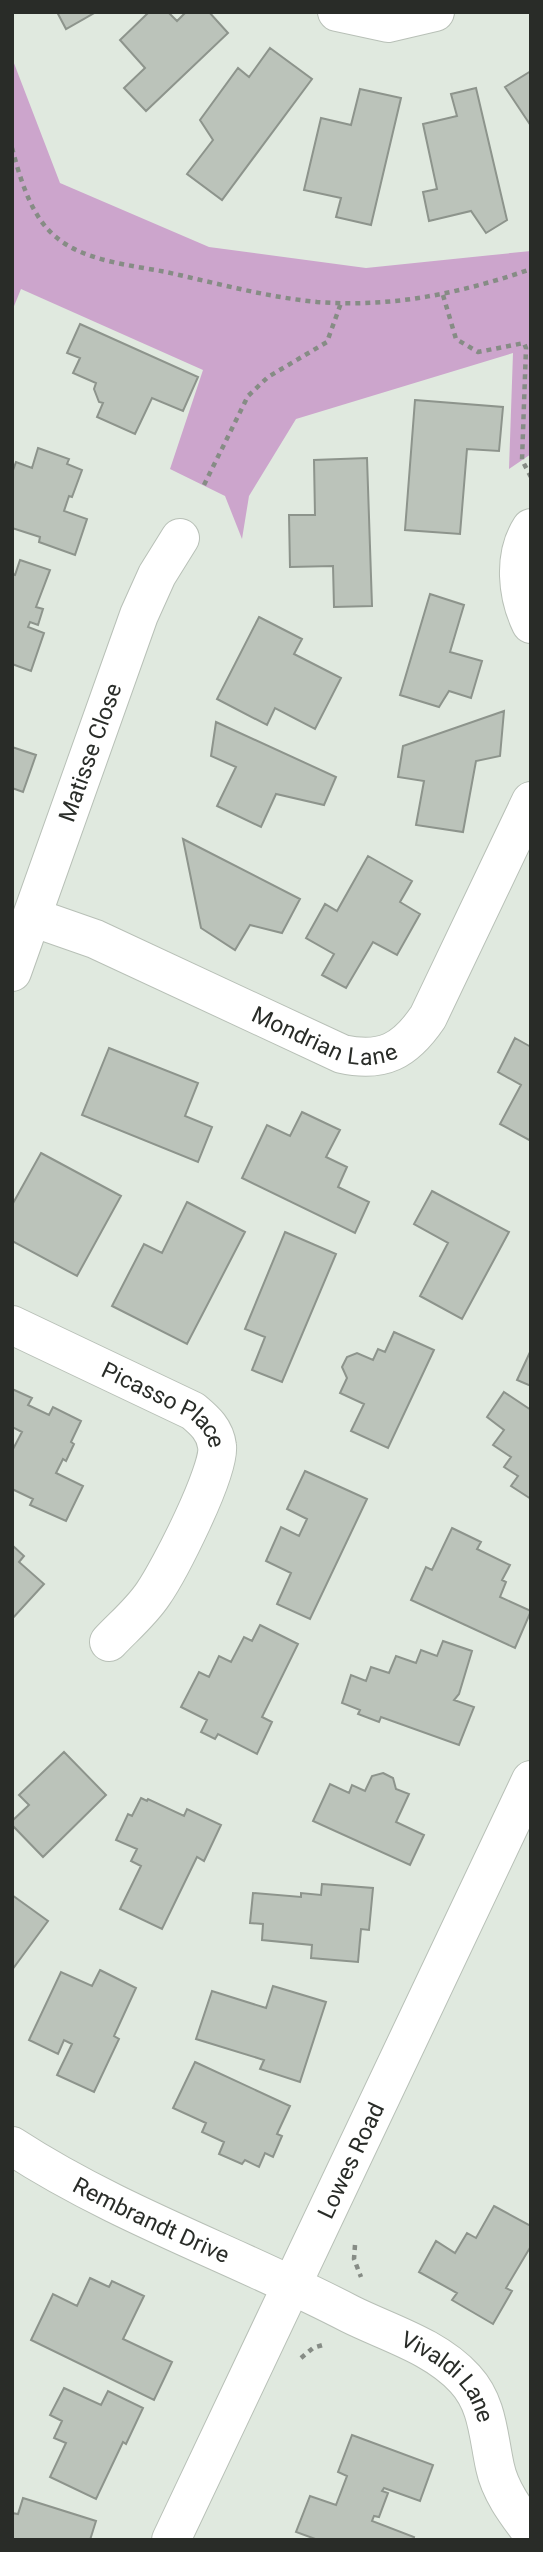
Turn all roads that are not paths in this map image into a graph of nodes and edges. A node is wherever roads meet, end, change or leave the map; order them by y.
1 (337, 12) edge
2 (435, 12) edge
3 (531, 528) edge
4 (180, 538) dead end
5 (531, 624) edge
6 (531, 801) edge
7 (32, 917) junction
8 (12, 972) edge
9 (12, 1325) edge
10 (109, 1642) dead end
11 (531, 1780) edge
12 (12, 2146) edge
13 (292, 2285) junction
14 (531, 2532) edge
15 (172, 2540) edge

1 - 2 street
3 - 5 street
4 - 7 street, Matisse Close
6 - 7 street, Mondrian Lane
7 - 8 street, Matisse Close
9 - 10 street, Picasso Place
11 - 13 street, Lowes Road
12 - 13 street, Rembrandt Drive
13 - 14 street, Vivaldi Lane
13 - 15 street, Lowes Road

